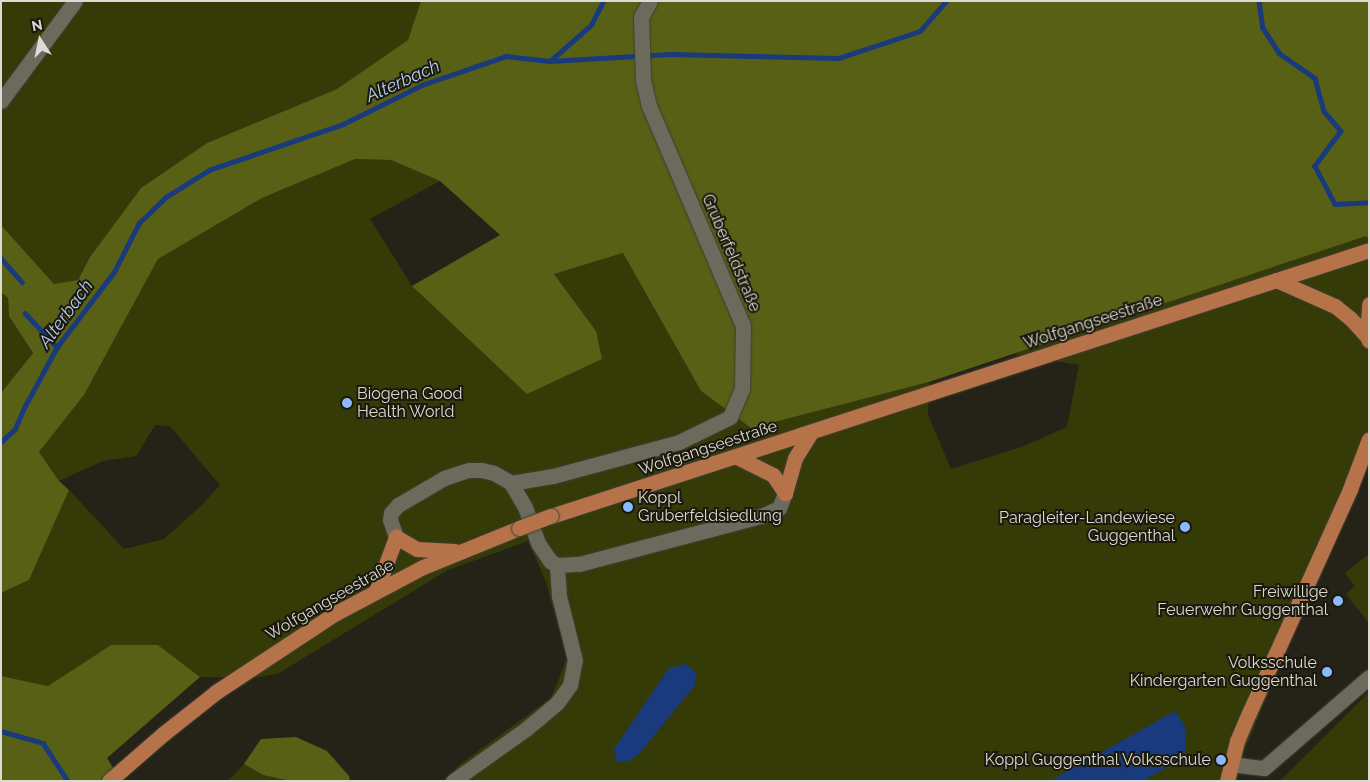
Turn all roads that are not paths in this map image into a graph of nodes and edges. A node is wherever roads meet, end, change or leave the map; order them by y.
1 (75, 1) edge
2 (650, 1) edge
3 (1, 101) edge
4 (1369, 250) edge
5 (1276, 280) junction
6 (1369, 304) edge
7 (1368, 339) edge
8 (811, 432) junction
9 (1369, 439) edge
10 (737, 457) junction
11 (511, 483) junction
12 (786, 493) junction
13 (396, 537) junction
14 (459, 551) junction
15 (557, 565) junction
16 (376, 591) junction
17 (1369, 677) edge
18 (1230, 764) junction
19 (109, 781) edge
20 (453, 781) edge
21 (1227, 781) edge

1 - 3 street
2 - 11 street, Gruberfeldstraße
4 - 5 main road, Wolfgangseestraße
5 - 7 main road
5 - 8 main road, Wolfgangseestraße
6 - 7 main road
8 - 10 main road, Wolfgangseestraße
8 - 12 main road
9 - 18 main road
10 - 12 main road
10 - 14 main road, Wolfgangseestraße, bridge
11 - 13 street
11 - 15 street
12 - 15 street
13 - 14 main road
13 - 16 main road
14 - 16 main road, Wolfgangseestraße
15 - 20 street
16 - 19 main road, Wolfgangseestraße
17 - 18 street
18 - 21 main road

